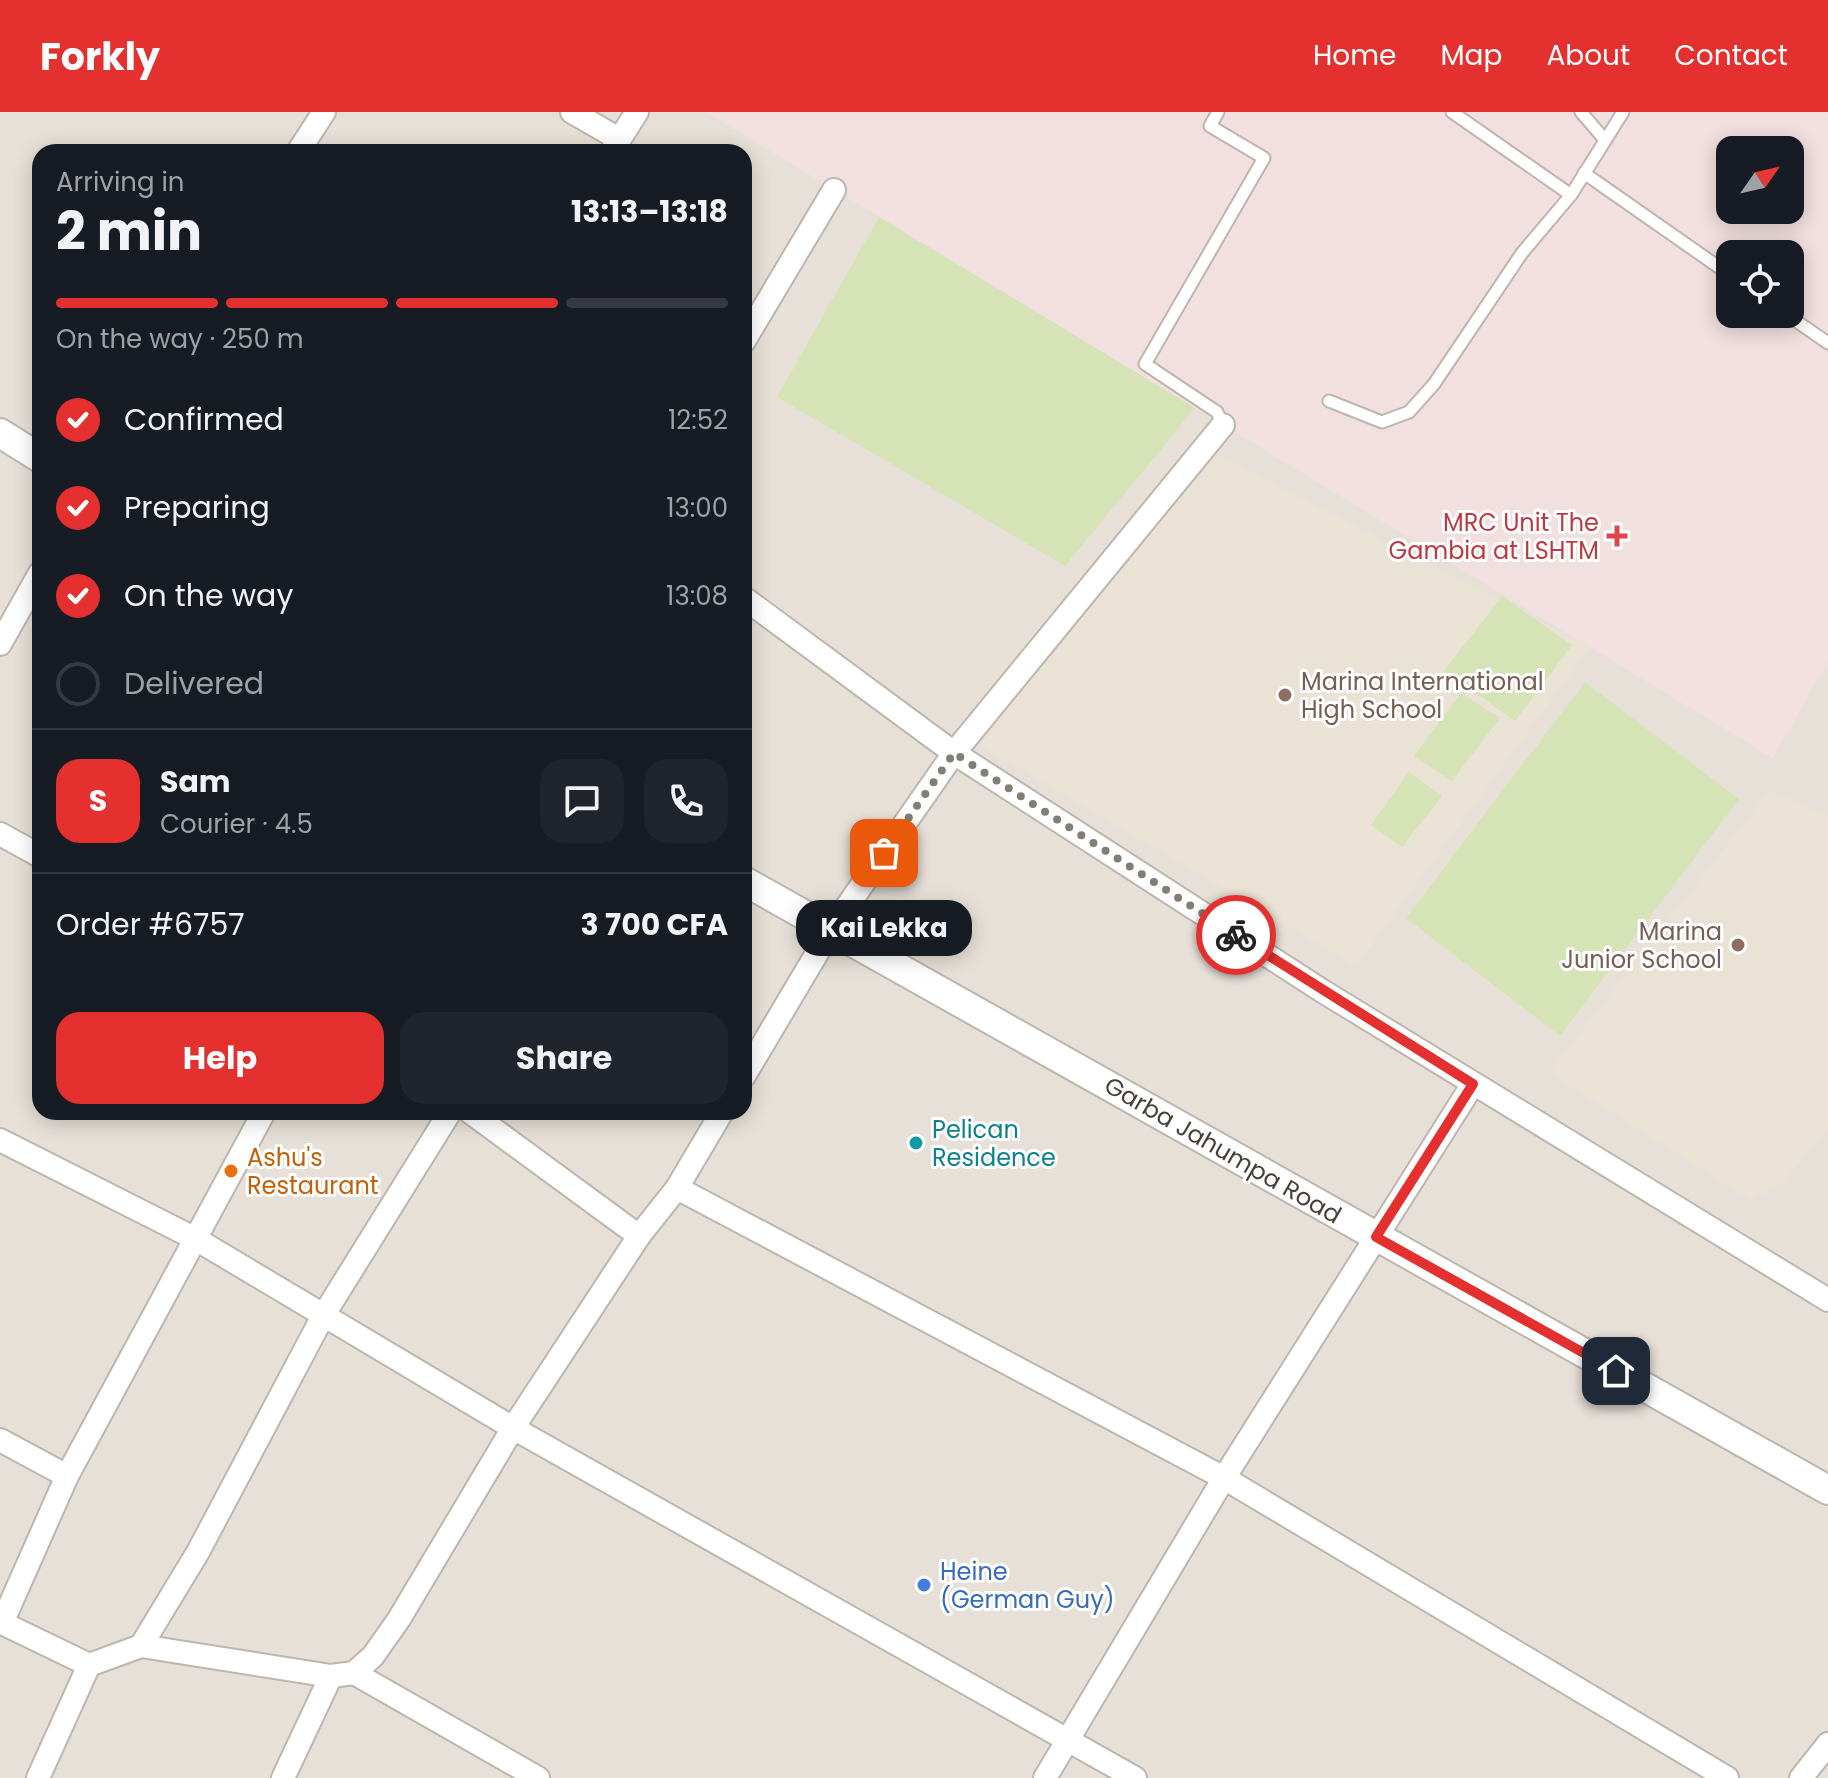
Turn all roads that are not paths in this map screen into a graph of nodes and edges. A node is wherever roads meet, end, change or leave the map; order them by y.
1 (324, 112) edge
2 (572, 112) edge
3 (637, 112) edge
4 (1218, 112) edge
5 (1452, 112) edge
6 (1581, 112) edge
7 (1623, 112) edge
8 (1605, 140) junction
9 (303, 144) edge
10 (612, 144) edge
11 (616, 144) edge
12 (1584, 173) junction
13 (834, 190) dead end
14 (1571, 195) junction
15 (1716, 265) edge
16 (1804, 326) edge
17 (752, 328) edge
18 (1828, 343) edge
19 (1329, 401) dead end
20 (1223, 425) joint
21 (0, 433) edge
22 (32, 453) edge
23 (32, 587) edge
24 (752, 604) edge
25 (0, 644) edge
26 (954, 753) junction
27 (0, 834) edge
28 (32, 852) edge
29 (752, 885) edge
30 (832, 928) junction
31 (752, 1063) edge
32 (1473, 1084) junction
33 (260, 1120) edge
34 (445, 1120) edge
35 (481, 1120) edge
36 (717, 1120) edge
37 (0, 1140) edge
38 (677, 1188) junction
39 (639, 1236) junction
40 (1376, 1237) junction
41 (194, 1238) junction
42 (1828, 1300) edge
43 (323, 1316) junction
44 (513, 1428) junction
45 (0, 1440) edge
46 (67, 1476) junction
47 (1224, 1478) junction
48 (1828, 1490) edge
49 (1, 1623) edge
50 (141, 1646) junction
51 (89, 1665) junction
52 (354, 1673) junction
53 (331, 1676) junction
54 (1069, 1741) junction
55 (1828, 1744) edge
56 (525, 1775) edge
57 (38, 1778) edge
58 (283, 1778) edge
59 (1045, 1778) edge
60 (1135, 1778) edge
61 (1727, 1778) edge
62 (1801, 1778) edge

1 - 9 street
2 - 10 street
3 - 11 street
4 - 20 lane
5 - 14 lane
6 - 8 lane
7 - 8 lane
8 - 12 lane
12 - 14 lane
12 - 15 lane
13 - 17 street
14 - 19 lane
16 - 18 lane
20 - 26 street
21 - 22 street
23 - 25 street
24 - 26 street
26 - 30 street
26 - 32 street
27 - 28 street
29 - 30 street, Garba Jahumpa Road
30 - 31 street
30 - 40 street, Garba Jahumpa Road
32 - 40 street
32 - 42 street
33 - 41 street
34 - 43 street
35 - 39 street
36 - 38 street
37 - 41 street
38 - 39 street
38 - 47 street
39 - 44 street
40 - 47 street
40 - 48 street, Garba Jahumpa Road
41 - 43 street
41 - 46 street
43 - 44 street
43 - 50 street
44 - 52 street
44 - 54 street
45 - 46 street
46 - 49 street
47 - 54 street
47 - 61 street
49 - 51 street
50 - 51 street
50 - 53 street
51 - 57 street
52 - 53 street
52 - 56 street
53 - 58 street
54 - 59 street
54 - 60 street
55 - 62 street

